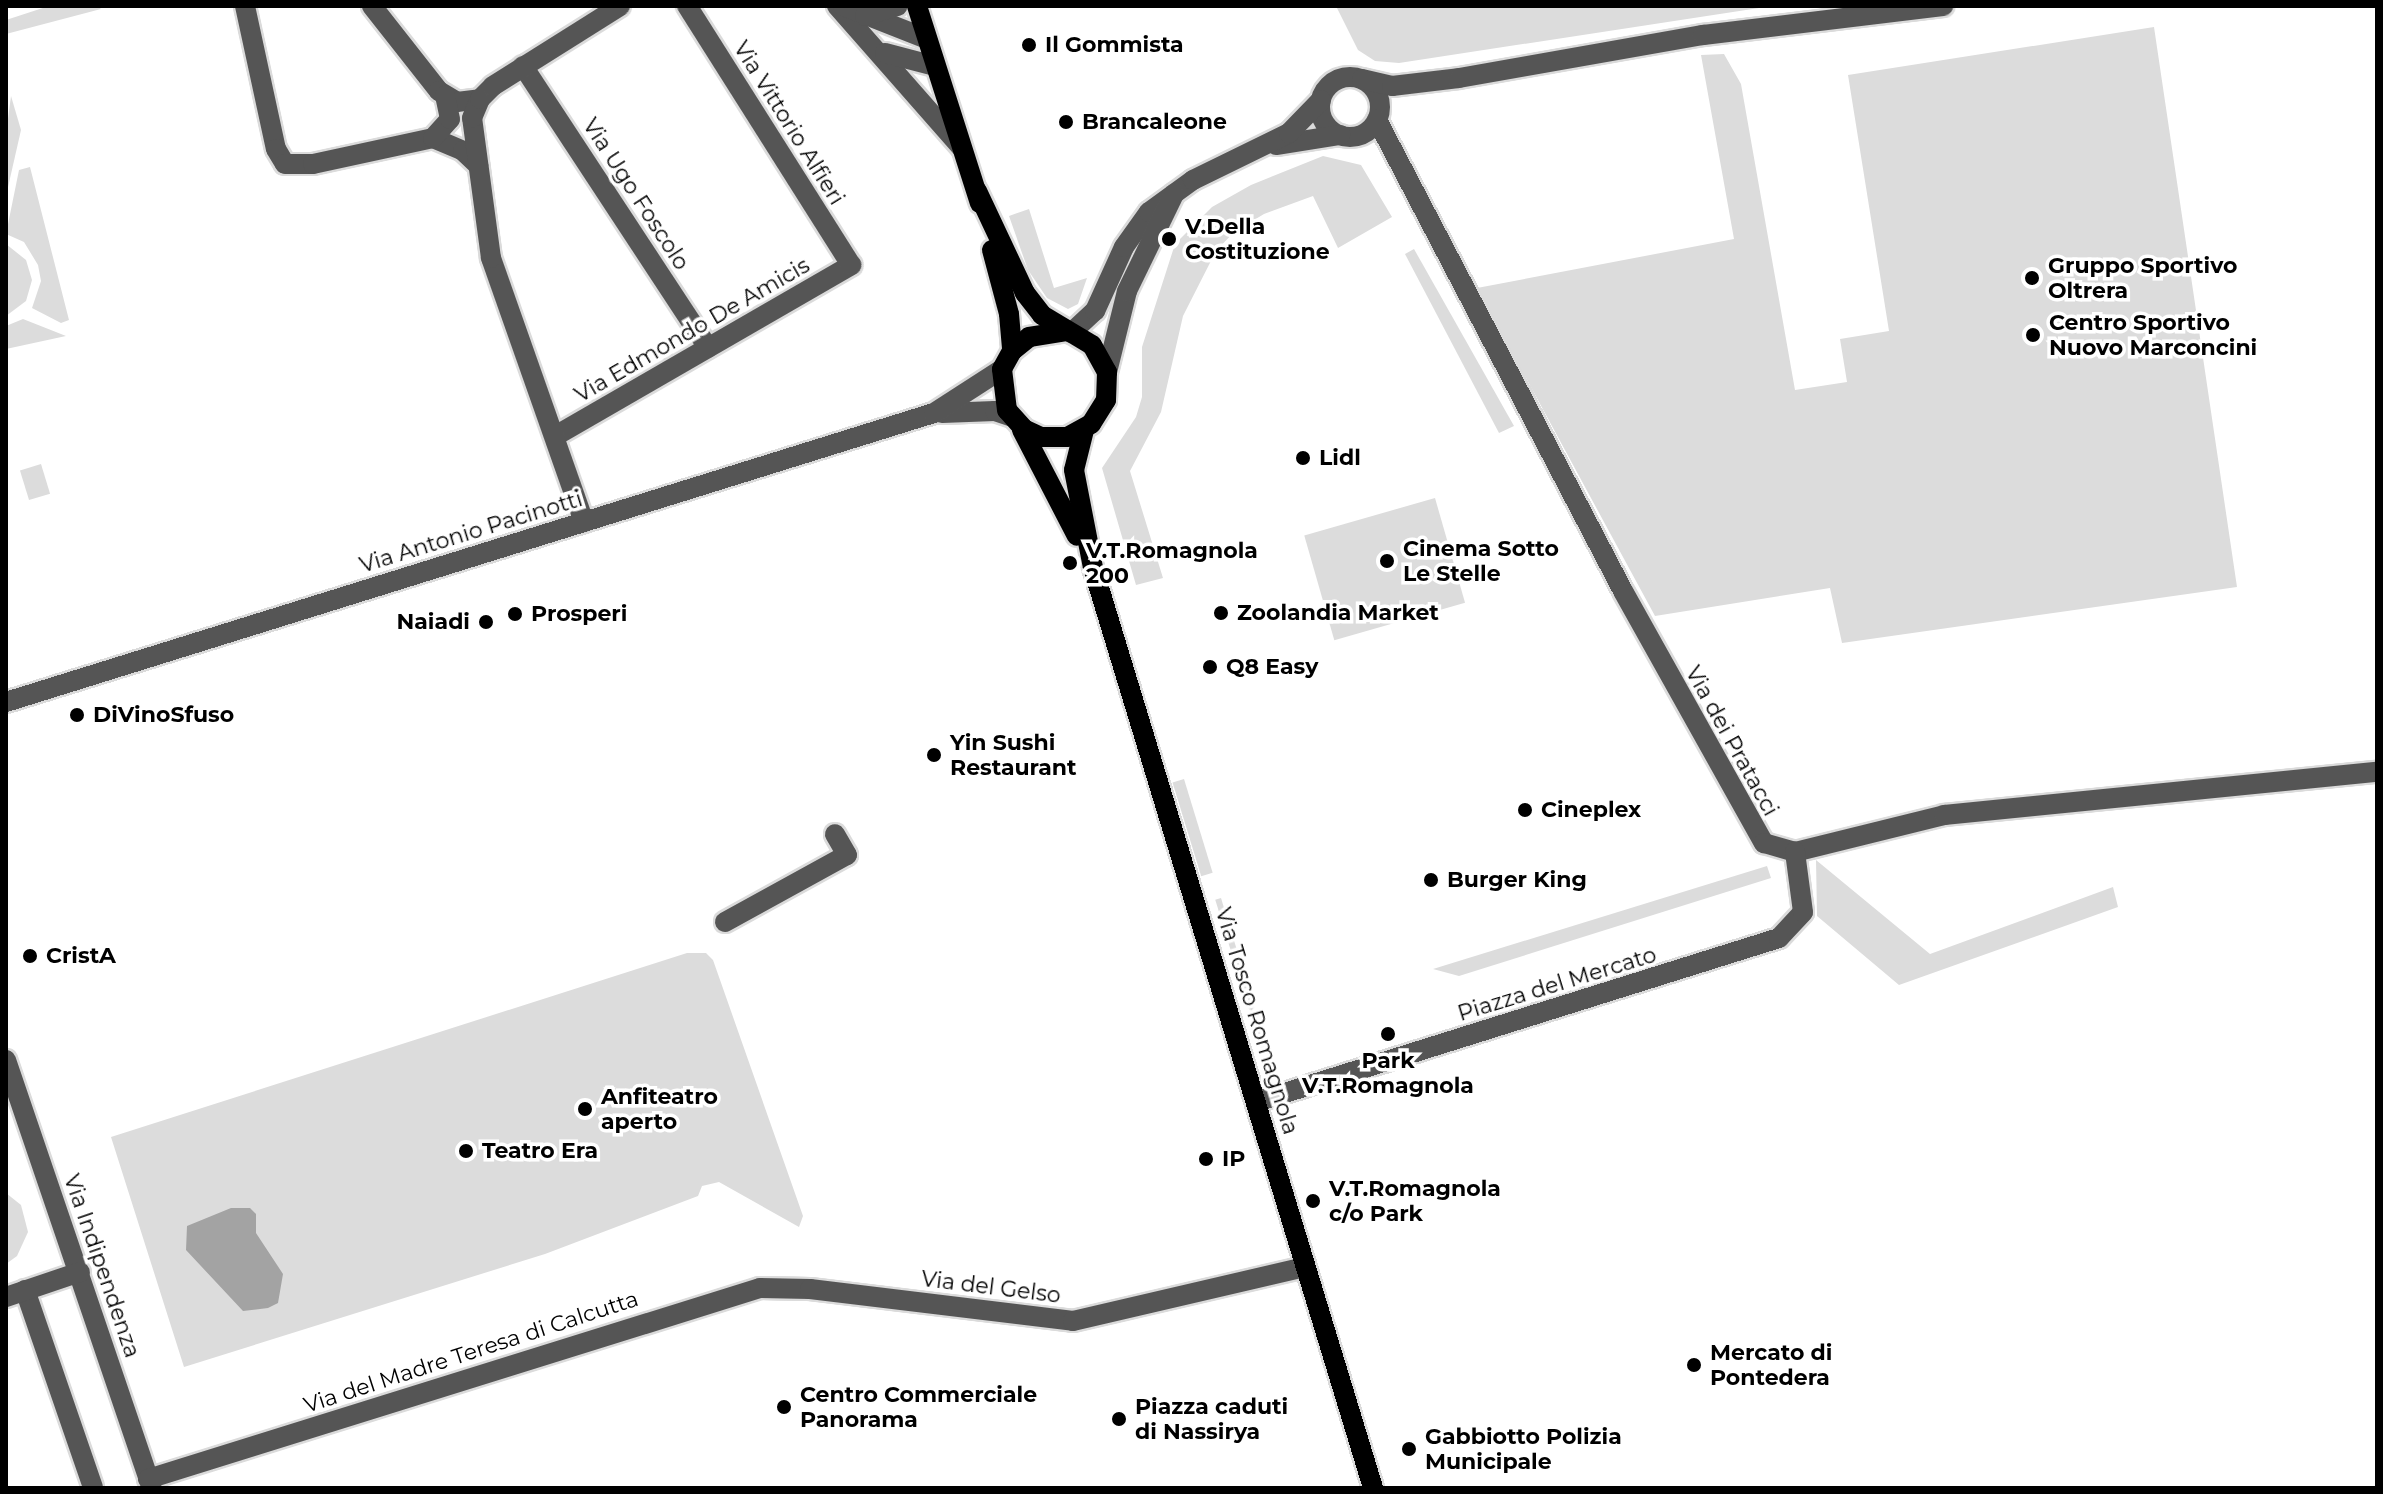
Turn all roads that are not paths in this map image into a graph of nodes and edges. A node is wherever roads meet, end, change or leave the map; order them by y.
1 (245, 6) edge
2 (372, 6) edge
3 (620, 6) edge
4 (687, 6) edge
5 (837, 6) edge
6 (843, 6) edge
7 (898, 6) edge
8 (917, 6) edge
9 (1943, 6) edge
10 (862, 16) junction
11 (927, 39) junction
12 (877, 49) junction
13 (523, 66) junction
14 (935, 66) junction
15 (1459, 78) junction
16 (1362, 79) junction
17 (445, 96) junction
18 (480, 99) junction
19 (1321, 100) junction
20 (1378, 118) junction
21 (1349, 135) junction
22 (433, 138) junction
23 (1268, 146) junction
24 (966, 154) junction
25 (478, 165) junction
26 (977, 191) junction
27 (1174, 194) junction
28 (1413, 196) junction
29 (851, 265) joint
30 (1068, 332) junction
31 (708, 348) junction
32 (1007, 360) junction
33 (1107, 372) junction
34 (934, 413) junction
35 (1014, 420) junction
36 (1084, 430) junction
37 (557, 435) junction
38 (584, 522) junction
39 (1093, 568) junction
40 (12, 698) edge
41 (2377, 772) edge
42 (835, 834) dead end
43 (1795, 852) junction
44 (725, 922) dead end
45 (6, 1060) edge
46 (1256, 1102) junction
47 (1305, 1267) junction
48 (80, 1272) junction
49 (810, 1289) joint
50 (15, 1293) edge
51 (150, 1483) edge
52 (93, 1488) edge
53 (1373, 1488) edge

1 - 22 street
2 - 17 street
3 - 13 street
4 - 29 street, Via Vittorio Alfieri
5 - 12 street
6 - 10 street
7 - 10 street
8 - 11 main road
9 - 15 street
10 - 11 street
11 - 14 main road
12 - 14 street
12 - 24 street
13 - 18 street
13 - 31 street, Via Ugo Foscolo
14 - 24 main road
15 - 16 street
15 - 20 street
16 - 19 street
16 - 20 street
17 - 18 street
17 - 22 street
18 - 25 street
19 - 21 street
19 - 23 street
20 - 21 street
20 - 28 street, Via dei Pratacci
21 - 23 street
21 - 28 street, Via dei Pratacci
22 - 25 street
23 - 27 street
24 - 26 main road
25 - 37 street
26 - 30 main road
26 - 32 main road
27 - 30 street
27 - 33 street
28 - 43 street, Via dei Pratacci
29 - 31 street, Via Edmondo De Amicis
30 - 32 main road
30 - 33 main road
31 - 37 street, Via Edmondo De Amicis
32 - 34 street, Via Antonio Pacinotti
32 - 35 main road
33 - 36 main road
34 - 35 street, Via Antonio Pacinotti
34 - 38 street, Via Antonio Pacinotti
35 - 36 main road
35 - 39 main road, Via Tosco Romagnola
36 - 39 main road, Via Tosco Romagnola
37 - 38 street
38 - 40 street, Via Antonio Pacinotti
39 - 46 main road, Via Tosco Romagnola
41 - 43 street
42 - 44 street
43 - 46 street, Piazza del Mercato
45 - 48 street, Via Indipendenza
46 - 47 main road, Via Tosco Romagnola
47 - 49 street, Via del Gelso
47 - 53 main road, Via Tosco Romagnola
48 - 50 street
48 - 51 street, Via Indipendenza
49 - 51 street, Via del Madre Teresa di Calcutta
50 - 52 street

